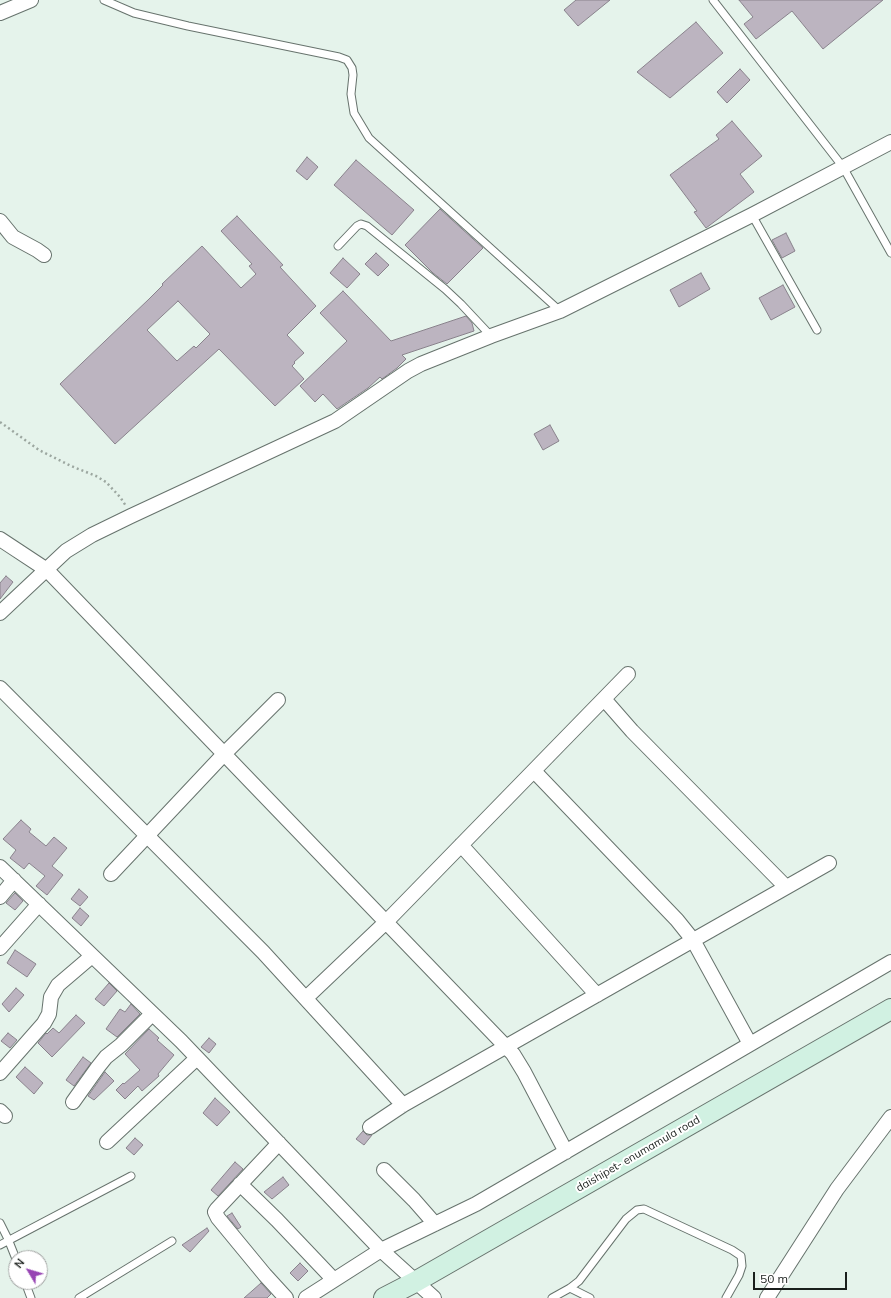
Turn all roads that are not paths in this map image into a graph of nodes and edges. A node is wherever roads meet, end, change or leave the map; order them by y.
1 (31, 0) edge
2 (104, 0) edge
3 (713, 0) edge
4 (0, 13) edge
5 (891, 142) edge
6 (843, 167) junction
7 (752, 215) junction
8 (0, 220) edge
9 (338, 246) dead end
10 (891, 253) edge
11 (44, 255) dead end
12 (560, 311) junction
13 (817, 330) dead end
14 (491, 336) junction
15 (0, 539) edge
16 (47, 570) junction
17 (0, 613) edge
18 (628, 674) dead end
19 (0, 688) edge
20 (604, 699) junction
21 (278, 700) dead end
22 (224, 754) junction
23 (534, 771) junction
24 (146, 836) junction
25 (461, 845) junction
26 (829, 863) dead end
27 (0, 867) edge
28 (111, 874) dead end
29 (14, 880) junction
30 (786, 887) junction
31 (0, 897) edge
32 (38, 904) junction
33 (386, 922) junction
34 (693, 940) junction
35 (0, 948) edge
36 (92, 956) junction
37 (891, 962) edge
38 (597, 995) junction
39 (306, 998) junction
40 (891, 1009) edge
41 (152, 1014) junction
42 (750, 1044) junction
43 (506, 1047) junction
44 (197, 1058) junction
45 (0, 1073) edge
46 (73, 1102) dead end
47 (403, 1104) junction
48 (891, 1117) edge
49 (370, 1127) dead end
50 (884, 1136) edge
51 (107, 1142) dead end
52 (278, 1143) junction
53 (566, 1152) junction
54 (384, 1170) dead end
55 (131, 1176) dead end
56 (240, 1184) junction
57 (0, 1223) edge
58 (434, 1224) junction
59 (8, 1239) junction
60 (172, 1241) dead end
61 (0, 1244) edge
62 (12, 1250) edge
63 (381, 1250) junction
64 (334, 1280) junction
65 (415, 1282) junction
66 (570, 1288) junction
67 (79, 1298) edge
68 (286, 1298) edge
69 (306, 1298) edge
70 (384, 1298) edge
71 (434, 1298) edge
72 (552, 1298) edge
73 (590, 1298) edge
74 (726, 1298) edge
75 (767, 1298) edge

1 - 4 street
2 - 12 lane
3 - 6 lane
5 - 6 street
6 - 7 street
6 - 10 lane
7 - 12 street
7 - 13 lane
8 - 11 street
9 - 14 lane
12 - 14 street
14 - 16 street
15 - 16 street
16 - 17 street
16 - 22 street
18 - 20 street
19 - 24 street
20 - 23 street
20 - 30 street
21 - 22 street
22 - 24 street
22 - 33 street
23 - 25 street
23 - 34 street
24 - 28 street
24 - 39 street
25 - 33 street
25 - 38 street
26 - 30 street
27 - 29 street
29 - 31 street
29 - 32 street
30 - 34 street
32 - 35 street
32 - 36 street
33 - 39 street
33 - 43 street
34 - 38 street
34 - 42 street
36 - 41 street
36 - 45 street
37 - 42 street
38 - 43 street
39 - 47 street
40 - 65 street, daishipet- enumamula road
41 - 44 street
41 - 46 street
42 - 53 street
43 - 47 street
43 - 53 street
44 - 51 street
44 - 52 street
47 - 49 street
48 - 50 street
50 - 75 street
52 - 56 street
52 - 63 street
53 - 58 street
54 - 58 street
55 - 59 lane
56 - 64 street
56 - 68 street
57 - 59 lane
58 - 63 street
59 - 61 lane
59 - 62 lane
60 - 67 lane
63 - 64 street
63 - 65 street
64 - 69 street
65 - 70 street, daishipet- enumamula road
65 - 71 street
66 - 72 lane
66 - 73 lane
66 - 74 lane

